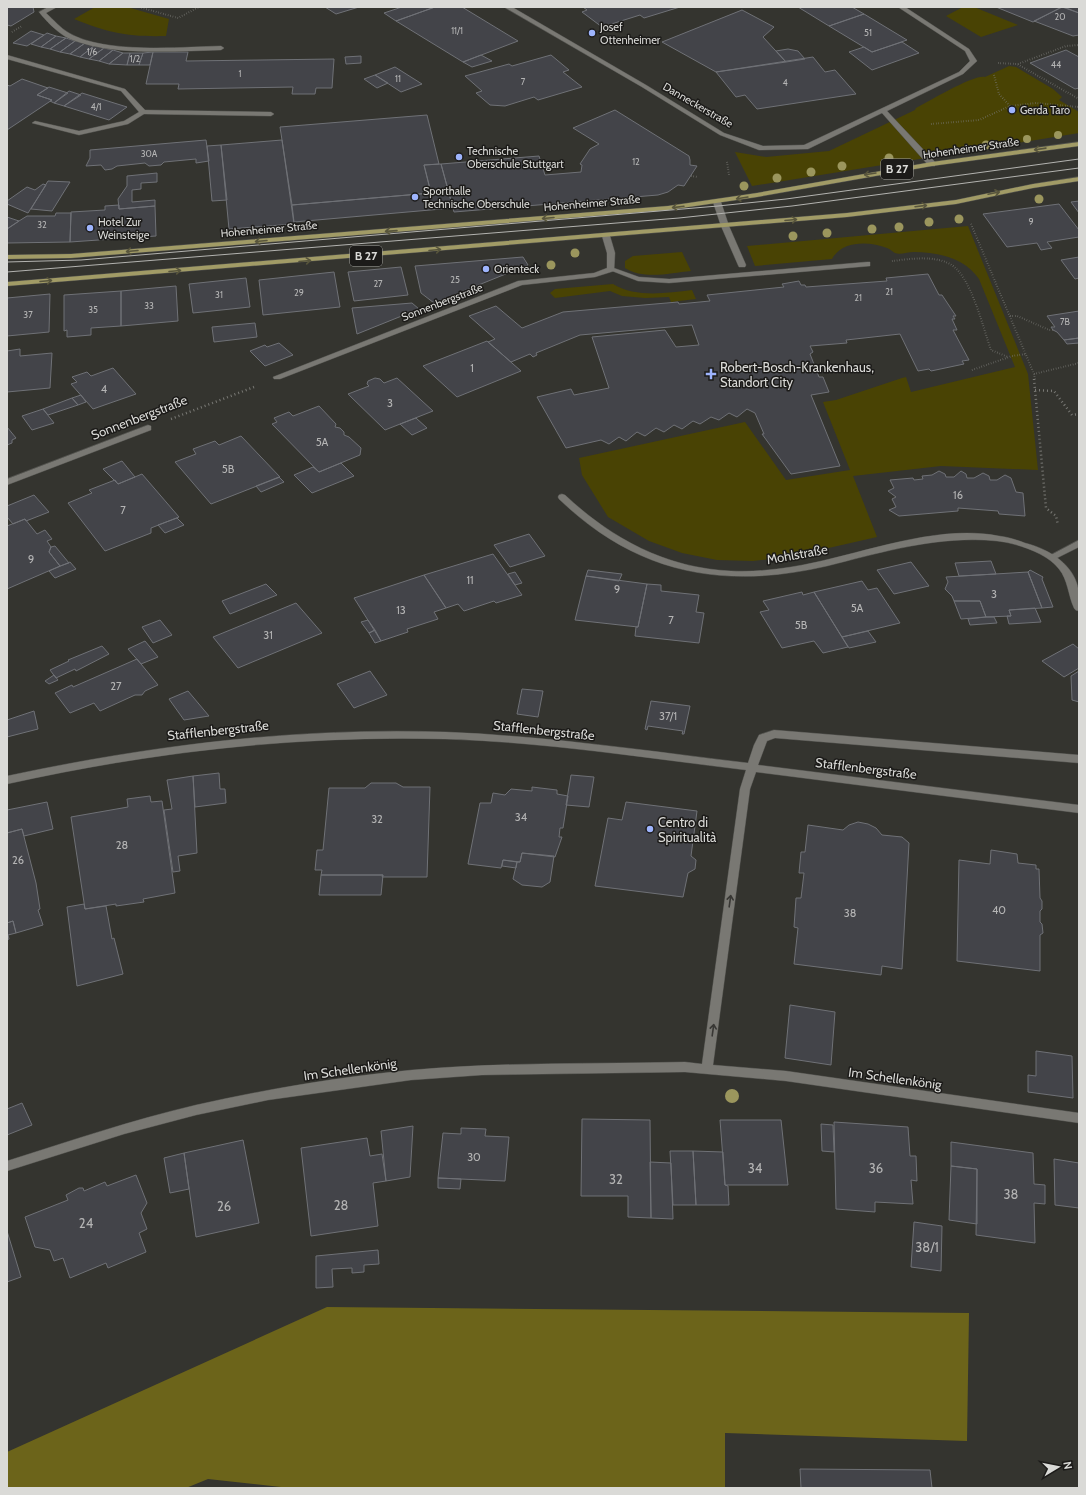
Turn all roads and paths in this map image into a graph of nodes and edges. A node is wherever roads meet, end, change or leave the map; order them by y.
1 (54, 7) edge
2 (139, 7) edge
3 (199, 7) edge
4 (507, 7) edge
5 (901, 7) edge
6 (1079, 45) edge
7 (220, 48) dead end
8 (7, 57) edge
9 (974, 61) junction
10 (1017, 64) junction
11 (1079, 99) edge
12 (1010, 106) junction
13 (1079, 108) edge
14 (884, 111) junction
15 (143, 112) junction
16 (271, 114) dead end
17 (889, 117) junction
18 (34, 122) dead end
19 (1079, 144) edge
20 (932, 164) junction
21 (1079, 179) edge
22 (717, 202) junction
23 (724, 226) junction
24 (973, 226) dead end
25 (606, 236) junction
26 (7, 257) edge
27 (867, 264) joint
28 (742, 266) dead end
29 (610, 269) junction
30 (7, 284) edge
31 (1010, 316) junction
32 (1053, 330) dead end
33 (1026, 354) junction
34 (1008, 357) junction
35 (1079, 363) edge
36 (972, 370) dead end
37 (1034, 374) junction
38 (277, 377) dead end
39 (258, 386) dead end
40 (1035, 390) junction
41 (1079, 414) edge
42 (148, 428) joint
43 (7, 482) edge
44 (562, 497) dead end
45 (1057, 530) dead end
46 (1079, 543) edge
47 (1052, 557) junction
48 (1079, 608) edge
49 (1079, 759) edge
50 (751, 768) junction
51 (7, 780) edge
52 (1079, 809) edge
53 (707, 1069) junction
54 (1079, 1118) edge
55 (7, 1166) edge

1 - 7 street
2 - 3 path
4 - 14 street, Danneckerstraße
5 - 9 street
6 - 10 path
8 - 15 street
9 - 10 path
9 - 12 path
9 - 14 street, Danneckerstraße
10 - 11 path
12 - 13 path
12 - 17 path
14 - 17 street
15 - 16 street
15 - 18 street
17 - 20 street
19 -> 20 main road, Hohenheimer Straße / B 27
20 -> 22 main road, Hohenheimer Straße / B 27
23 -> 21 main road, B 27
22 - 23 street
22 -> 26 main road, Hohenheimer Straße / B 27
23 - 25 main road, B 27
23 - 28 street
24 - 31 path
25 - 29 street
30 -> 25 main road, B 27
27 - 29 street
27 - 34 path
29 - 38 street, Sonnenbergstraße
31 - 32 path
31 - 33 path
33 - 34 path
33 - 37 path
34 - 36 path
35 - 37 path
37 - 40 path
39 - 42 path, Sonnenbergstraße
40 - 41 path
40 - 45 path
42 - 43 street, Sonnenbergstraße
44 - 47 street, Mohlstraße
46 - 47 street
47 - 48 street, Mohlstraße
49 - 50 street
50 - 51 street, Stafflenbergstraße
50 - 52 street, Stafflenbergstraße
53 -> 50 street
53 - 54 street, Im Schellenkönig
53 - 55 street, Im Schellenkönig

